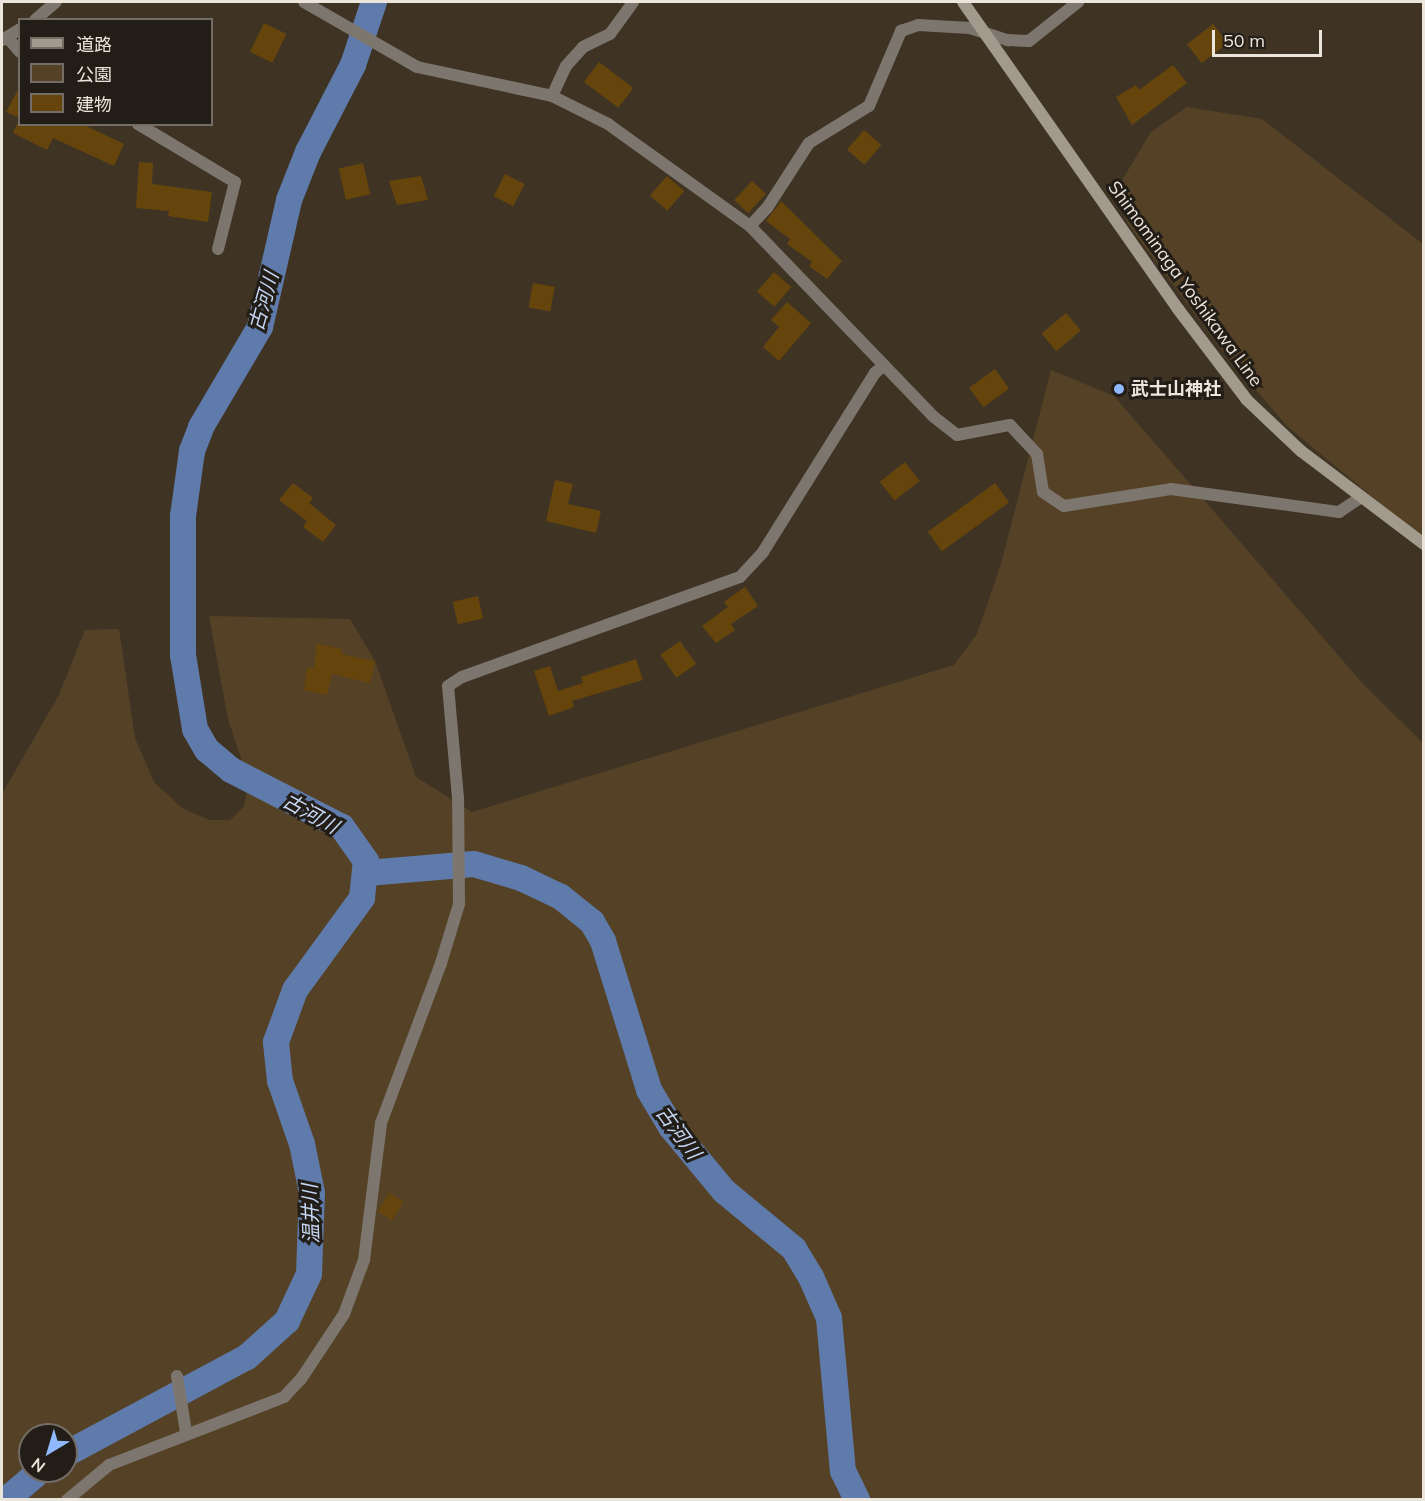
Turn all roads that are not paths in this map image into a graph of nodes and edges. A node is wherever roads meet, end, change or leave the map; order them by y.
1 (56, 2) edge
2 (304, 2) edge
3 (633, 2) edge
4 (963, 2) edge
5 (1078, 2) edge
6 (36, 18) edge
7 (18, 30) edge
8 (985, 34) junction
9 (4, 38) edge
10 (18, 50) edge
11 (552, 96) junction
12 (141, 126) edge
13 (750, 226) junction
14 (218, 249) dead end
15 (884, 365) junction
16 (1360, 497) junction
17 (1424, 544) edge
18 (177, 1376) dead end
19 (187, 1429) junction
20 (67, 1500) edge

1 - 6 street
2 - 11 street
3 - 11 street
4 - 8 main road, Shimominaga Yoshikawa Line
5 - 8 street
7 - 9 street
8 - 13 street
8 - 16 main road, Shimominaga Yoshikawa Line
9 - 10 street
11 - 13 street
12 - 14 street
13 - 15 street
15 - 16 street
15 - 19 street
16 - 17 main road, Shimominaga Yoshikawa Line
18 - 19 street
19 - 20 street

